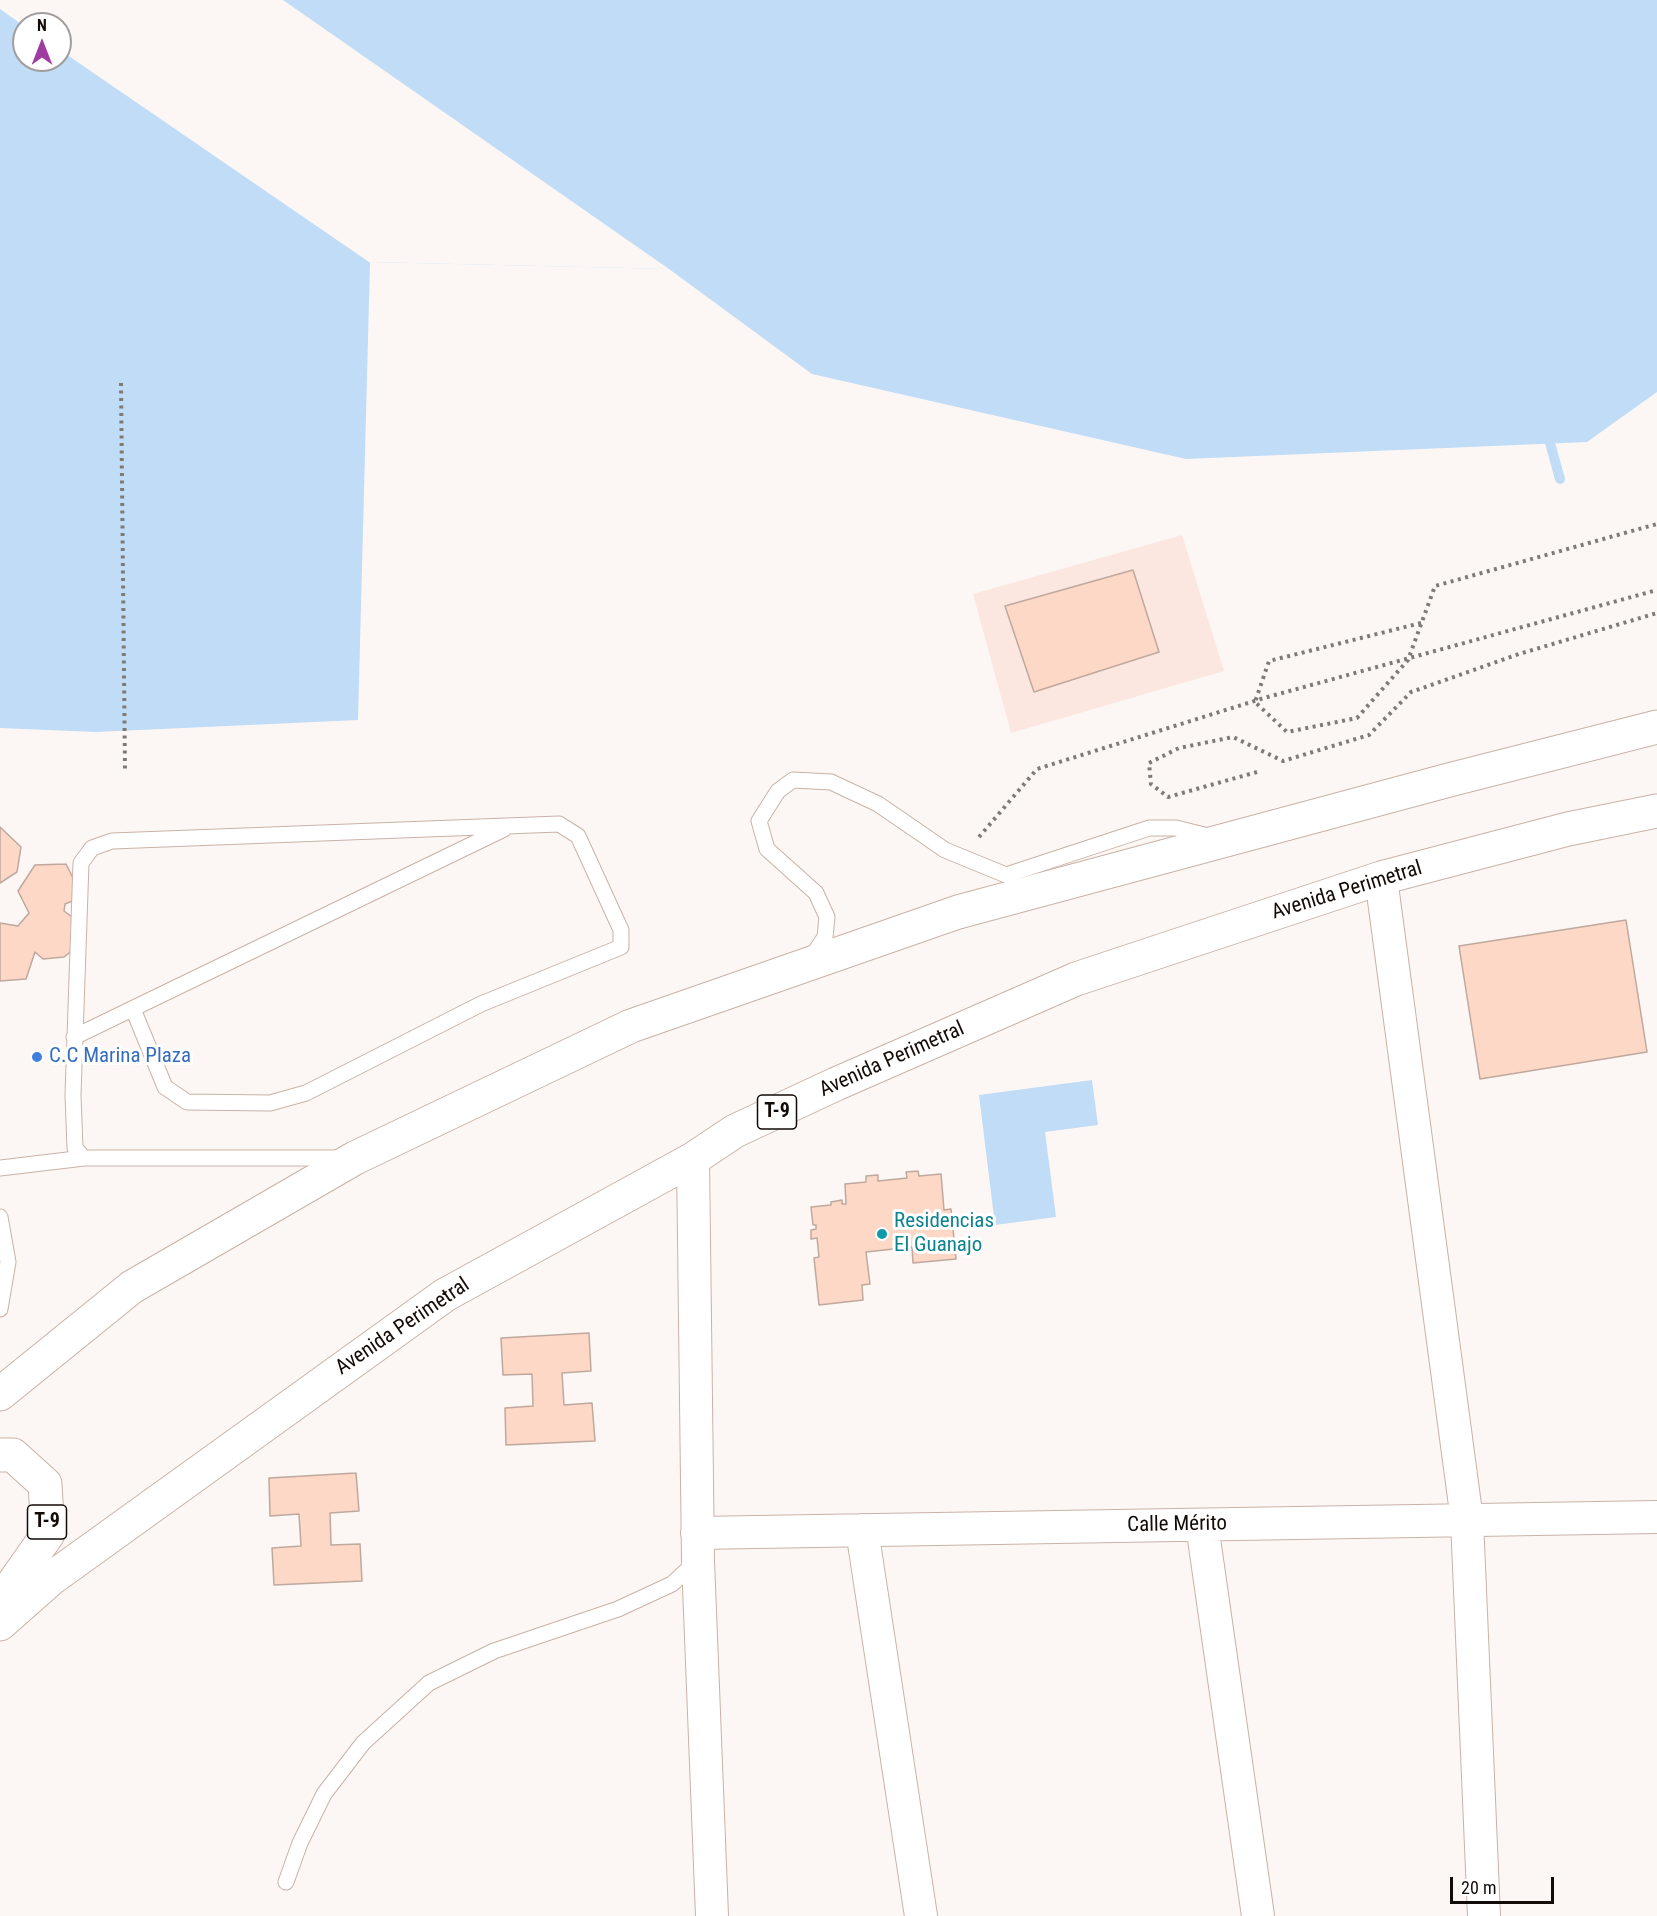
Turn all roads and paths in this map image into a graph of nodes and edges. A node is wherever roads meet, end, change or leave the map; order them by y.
1 (122, 383) dead end
2 (1657, 524) edge
3 (1657, 590) edge
4 (1657, 613) edge
5 (1421, 623) junction
6 (1408, 660) junction
7 (1255, 702) junction
8 (1657, 727) edge
9 (125, 771) dead end
10 (1257, 772) dead end
11 (1657, 811) edge
12 (509, 826) junction
13 (1227, 840) junction
14 (962, 857) junction
15 (1381, 878) junction
16 (806, 965) junction
17 (133, 1009) junction
18 (74, 1037) junction
19 (84, 1158) junction
20 (355, 1158) junction
21 (693, 1159) junction
22 (0, 1168) edge
23 (0, 1217) edge
24 (0, 1309) edge
25 (0, 1394) edge
26 (0, 1455) edge
27 (1657, 1517) edge
28 (1467, 1520) junction
29 (1202, 1525) junction
30 (862, 1530) junction
31 (697, 1547) junction
32 (0, 1602) edge
33 (0, 1624) edge
34 (286, 1882) dead end
35 (712, 1916) edge
36 (921, 1916) edge
37 (1258, 1916) edge
38 (1484, 1916) edge

1 - 9 path
2 - 5 path
3 - 6 path
4 - 10 path
5 - 6 path
5 - 7 path
6 - 7 path
6 - 7 path
7 - 14 path
8 - 13 main road
11 - 15 main road, Avenida Perimetral / T-9
12 - 17 lane
12 - 17 lane
12 - 18 lane
13 - 14 lane
13 - 16 main road
14 - 16 lane
15 - 21 main road, Avenida Perimetral / T-9
15 - 28 street
16 - 20 main road
17 - 18 lane
18 - 19 lane
19 - 20 lane
19 - 22 lane
20 - 25 main road
21 - 31 street
21 - 33 main road, Avenida Perimetral / T-9
23 - 24 lane
26 - 32 main road, T-9
27 - 28 street, Calle Mérito
28 - 29 street, Calle Mérito
28 - 38 street
29 - 30 street, Calle Mérito
29 - 37 street
30 - 31 street, Calle Mérito
30 - 36 street
31 - 34 lane
31 - 35 street

